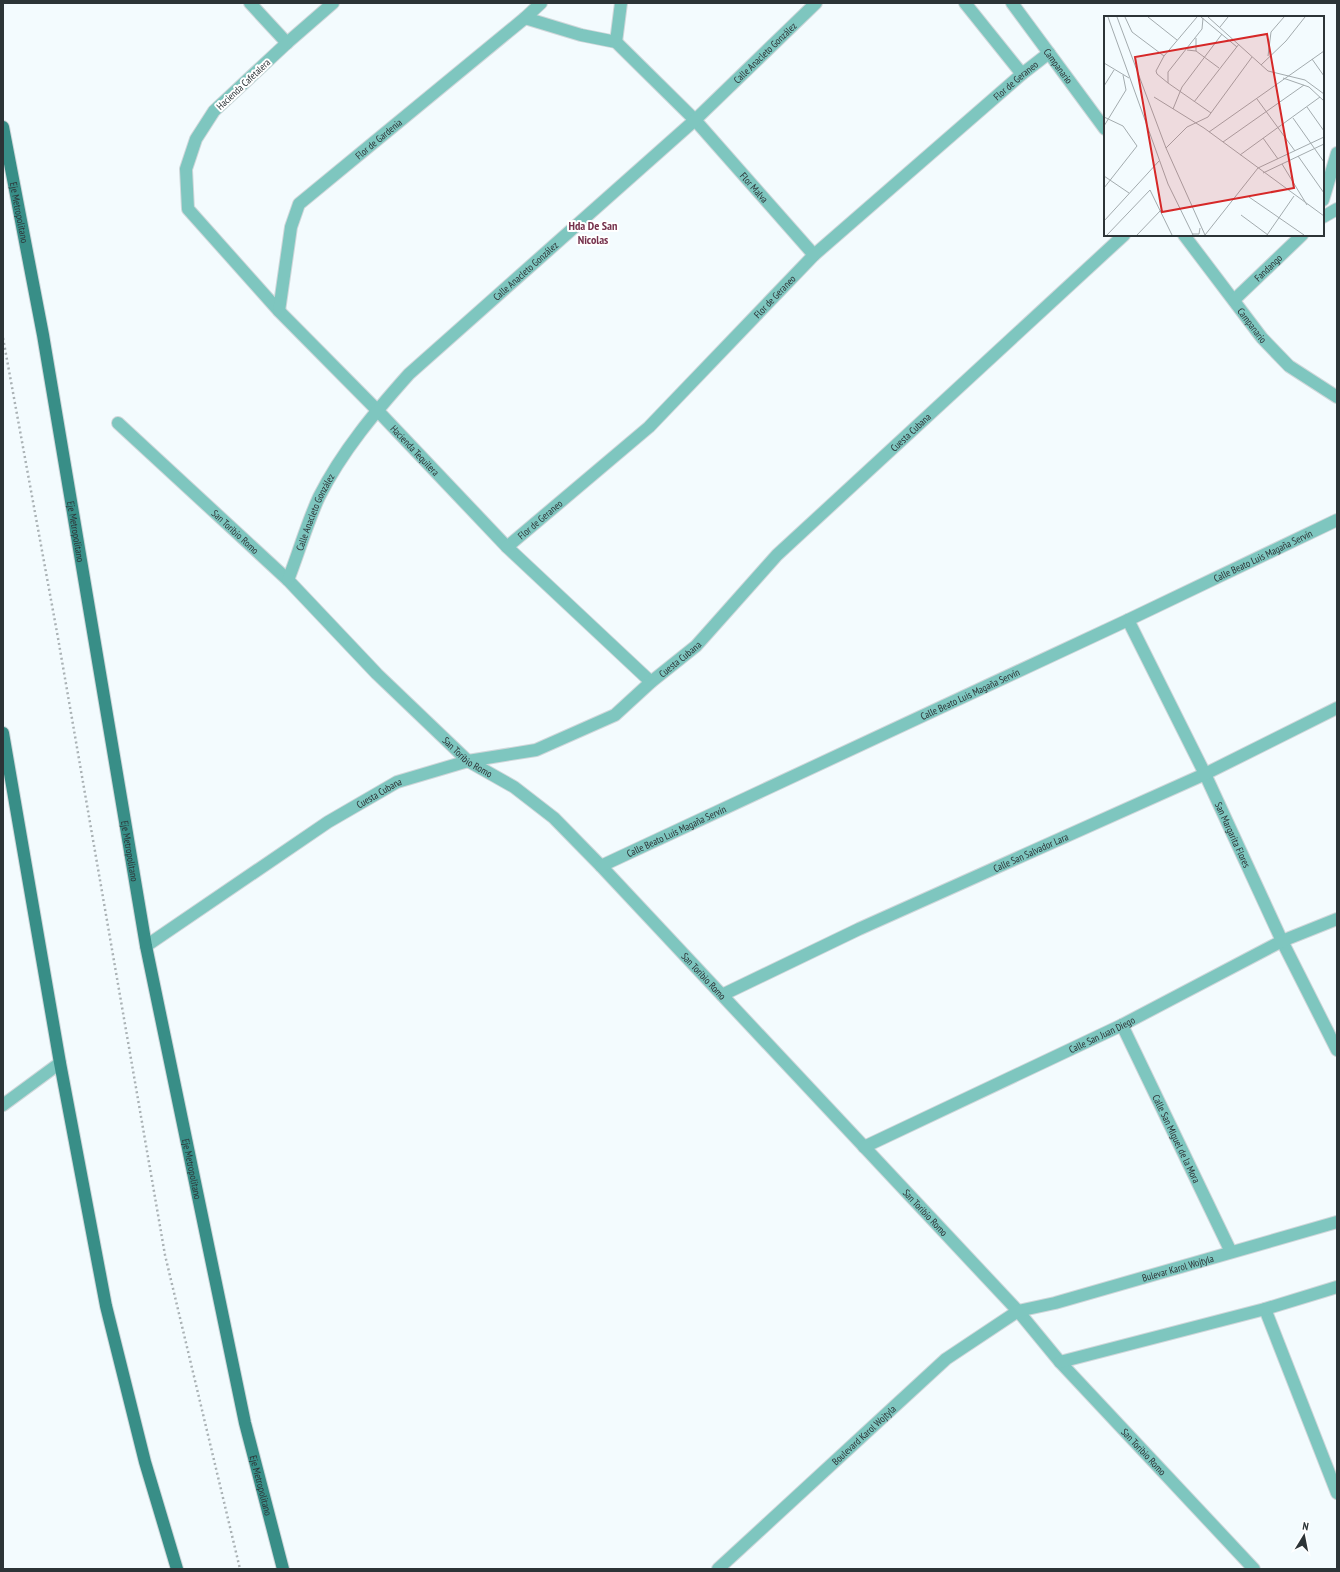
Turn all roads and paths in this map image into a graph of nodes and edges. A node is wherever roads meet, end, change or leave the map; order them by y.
1 (250, 3) edge
2 (333, 3) edge
3 (541, 3) edge
4 (621, 3) edge
5 (816, 3) edge
6 (965, 3) edge
7 (1012, 3) edge
8 (525, 18) junction
9 (616, 42) junction
10 (287, 43) junction
11 (1049, 53) junction
12 (1022, 74) junction
13 (695, 120) junction
14 (3, 127) edge
15 (1104, 128) edge
16 (1337, 153) edge
17 (1324, 197) edge
18 (188, 209) joint
19 (1337, 209) edge
20 (1324, 216) edge
21 (1123, 236) edge
22 (1185, 236) edge
23 (1301, 236) edge
24 (814, 255) junction
25 (1234, 300) junction
26 (279, 311) junction
27 (3, 338) edge
28 (1337, 397) edge
29 (377, 410) junction
30 (118, 423) dead end
31 (1337, 520) edge
32 (507, 547) junction
33 (288, 580) junction
34 (1128, 620) junction
35 (651, 682) junction
36 (1337, 708) edge
37 (3, 734) edge
38 (468, 761) junction
39 (1205, 774) junction
40 (601, 866) junction
41 (1337, 919) edge
42 (1282, 941) junction
43 (146, 946) junction
44 (722, 995) junction
45 (1122, 1025) junction
46 (1337, 1050) edge
47 (60, 1063) junction
48 (3, 1106) edge
49 (864, 1147) junction
50 (1337, 1222) edge
51 (1231, 1252) junction
52 (1337, 1287) edge
53 (1265, 1309) junction
54 (1018, 1311) junction
55 (1060, 1362) junction
56 (1337, 1493) edge
57 (177, 1569) edge
58 (240, 1569) edge
59 (283, 1569) edge
60 (718, 1569) edge
61 (1254, 1569) edge

1 - 10 street
2 - 10 street, Hacienda Cafetalera
3 - 8 street, Flor de Gardenia
4 - 9 street
5 - 13 street, Calle Anacleto González
6 - 12 street
7 - 11 street, Campanario
8 - 9 street
8 - 26 street, Flor de Gardenia
9 - 13 street, Flor Malva
10 - 18 street, Hacienda Cafetalera
11 - 12 street, Flor de Geraneo
11 - 15 street, Campanario
12 - 24 street, Flor de Geraneo
13 - 24 street, Flor Malva
13 - 29 street, Calle Anacleto González
14 - 43 main road, Eje Metropolitano
16 - 17 street
18 - 26 street, Hacienda Tequilera
19 - 20 street
21 - 35 street, Cuesta Cubana
22 - 25 street, Campanario
23 - 25 street, Fandango
24 - 32 street, Flor de Geraneo
25 - 28 street, Campanario
26 - 29 street, Hacienda Tequilera
27 - 58 path
29 - 32 street, Hacienda Tequilera
29 - 33 street, Calle Anacleto González
30 - 33 street, San Toribio Romo
31 - 34 street, Calle Beato Luis Magaña Servín
32 - 35 street, Hacienda Tequilera
33 - 38 street, San Toribio Romo
34 - 39 street, San Margarita Flores
34 - 40 street, Calle Beato Luis Magaña Servín
35 - 38 street, Cuesta Cubana
36 - 39 street, Calle San Salvador Lara
37 - 47 main road
38 - 40 street, San Toribio Romo
38 - 43 street, Cuesta Cubana
39 - 42 street, San Margarita Flores
39 - 44 street, Calle San Salvador Lara
40 - 44 street, San Toribio Romo
41 - 42 street, Calle San Juan Diego
42 - 45 street, Calle San Juan Diego
42 - 46 street, San Margarita Flores
43 - 59 main road, Eje Metropolitano
44 - 49 street, San Toribio Romo
45 - 49 street, Calle San Juan Diego
45 - 51 street, Calle San MIguel de la Mora
47 - 48 street
47 - 57 main road
49 - 54 street, San Toribio Romo
50 - 51 street, Bulevar Karol Wojtyla
51 - 54 street, Bulevar Karol Wojtyla
52 - 53 street
53 - 55 street
53 - 56 street
54 - 55 street, San Toribio Romo
54 - 60 street, Boulevard Karol Wojtyla
55 - 61 street, San Toribio Romo

